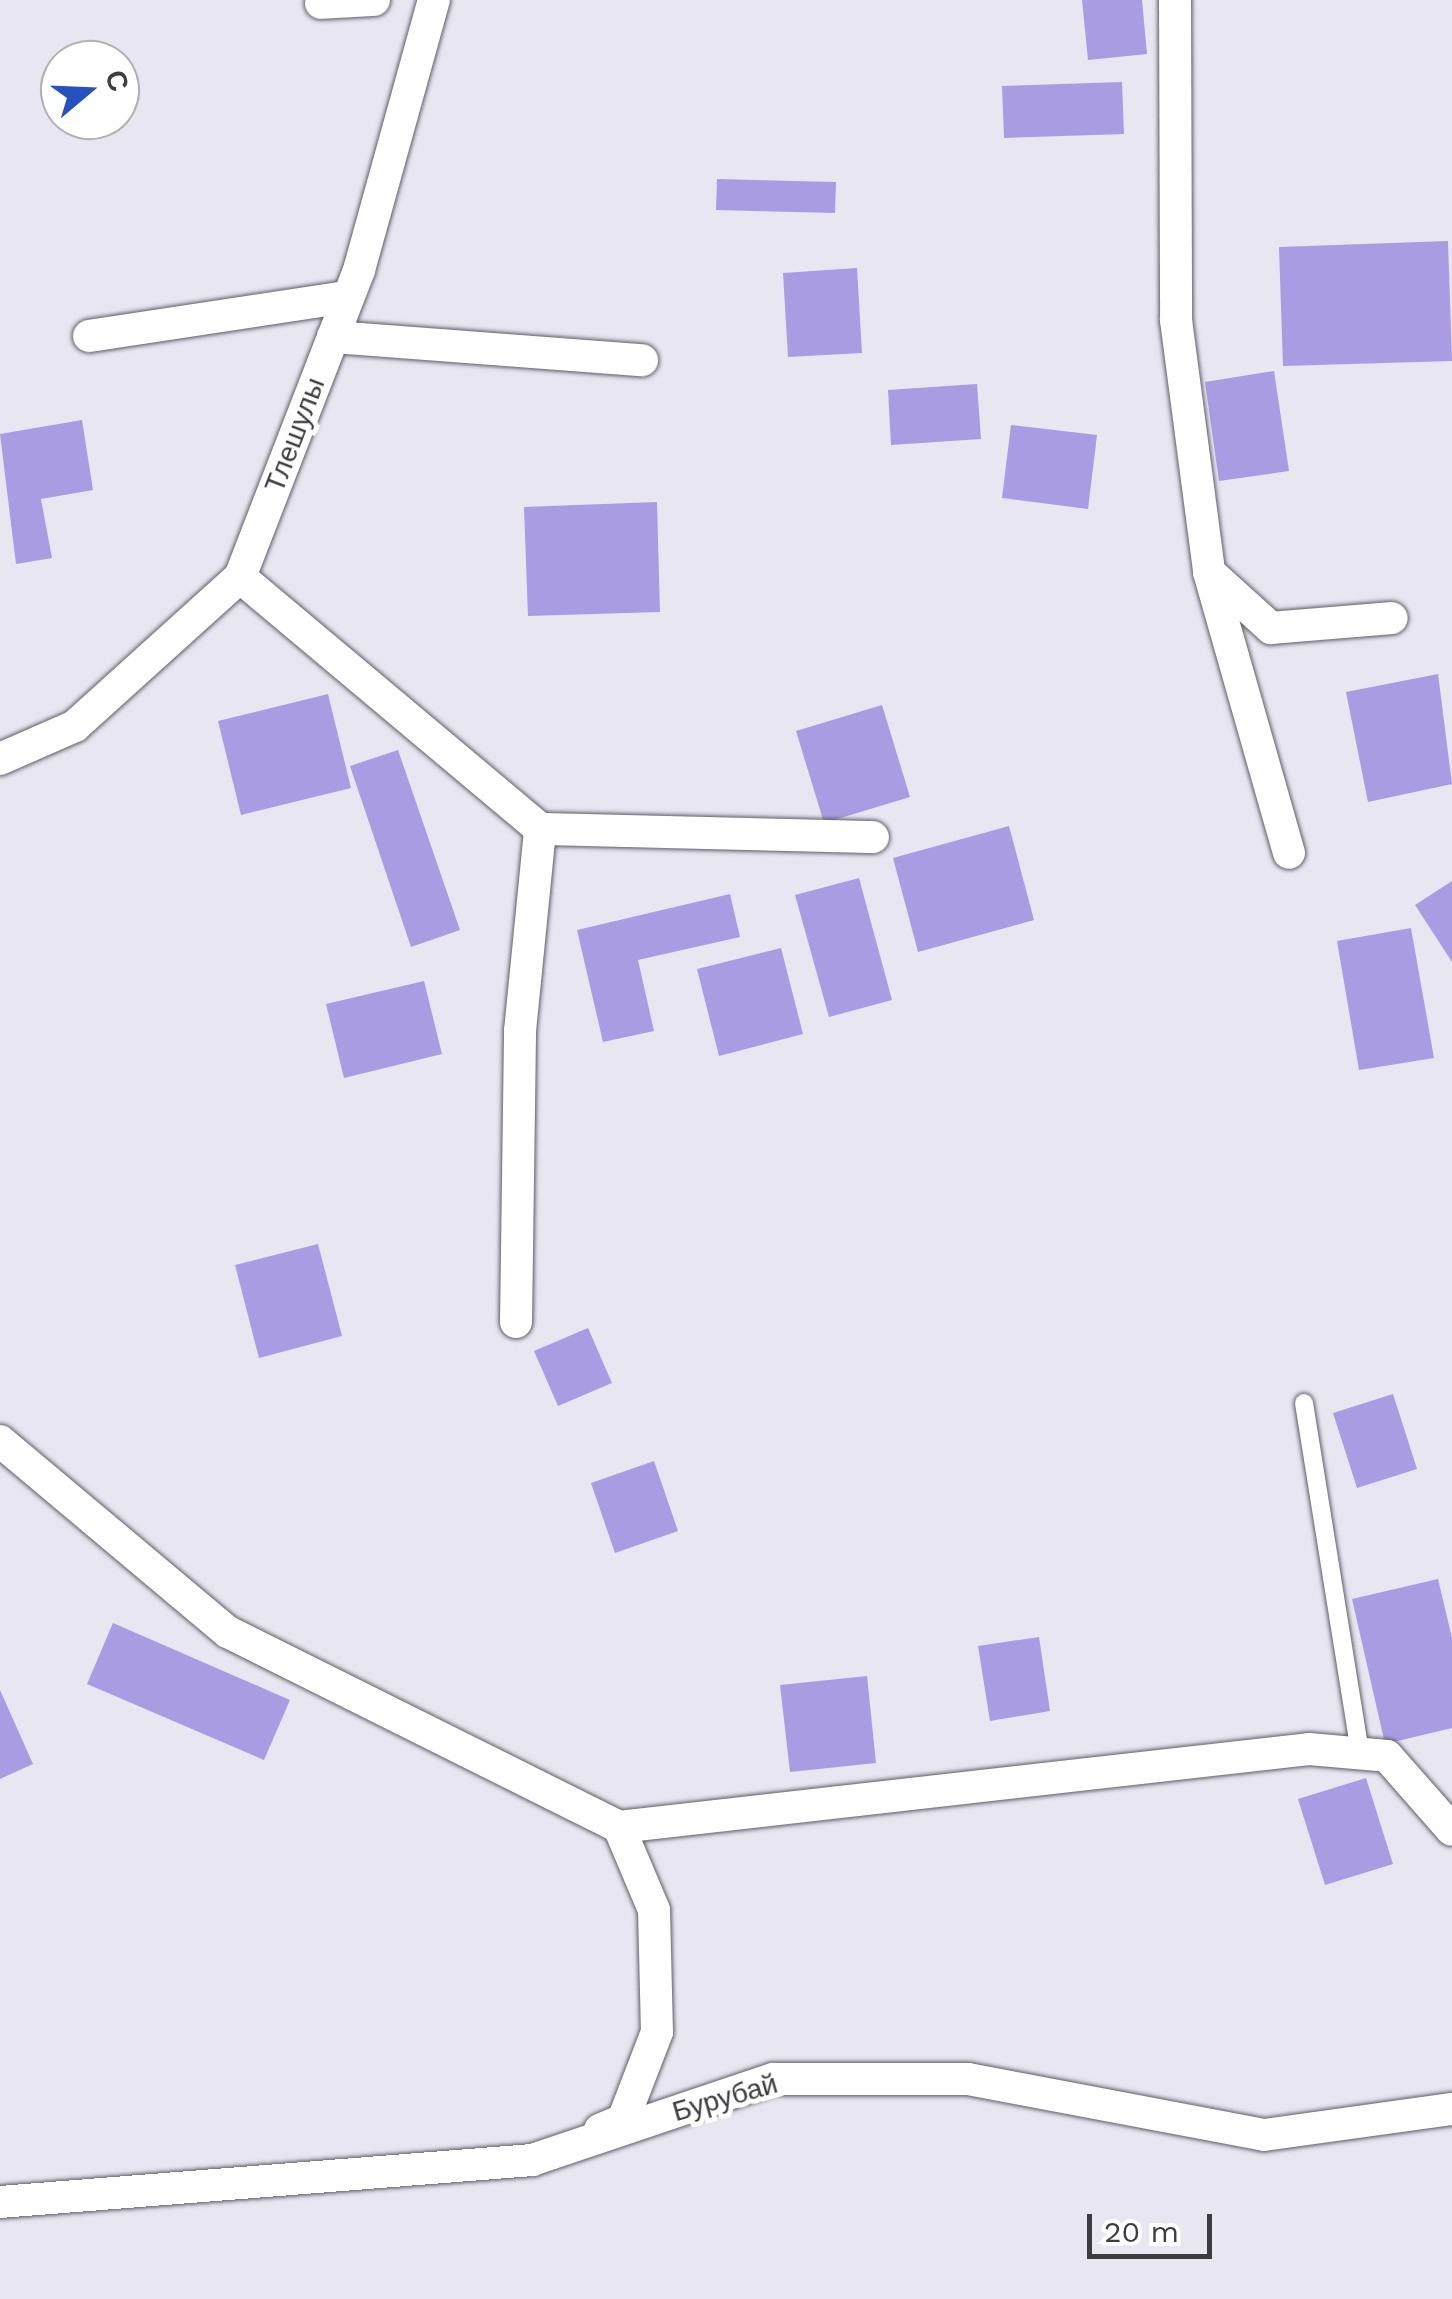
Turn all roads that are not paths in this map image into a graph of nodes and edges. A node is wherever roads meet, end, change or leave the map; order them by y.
1 (374, 0) edge
2 (434, 0) edge
3 (1175, 0) edge
4 (320, 3) dead end
5 (348, 298) junction
6 (89, 336) dead end
7 (332, 337) junction
8 (642, 360) dead end
9 (1209, 572) junction
10 (240, 577) junction
11 (1392, 618) dead end
12 (0, 759) edge
13 (540, 829) junction
14 (873, 837) dead end
15 (1289, 853) dead end
16 (516, 1322) dead end
17 (1304, 1403) dead end
18 (0, 1441) edge
19 (1360, 1754) junction
20 (620, 1827) junction
21 (1452, 1830) edge
22 (1452, 2109) edge
23 (532, 2160) junction
24 (0, 2202) edge

1 - 4 street
2 - 5 street, Тлешулы
3 - 9 street
5 - 6 street
5 - 7 street, Тлешулы
7 - 8 street
7 - 10 street, Тлешулы
9 - 11 street
9 - 15 street
10 - 12 street, Тлешулы
10 - 13 street
13 - 14 street
13 - 16 street
17 - 19 lane
18 - 20 street
19 - 20 street
19 - 21 street
20 - 23 street
22 - 23 street, Бурубай
23 - 24 street, Бурубай

